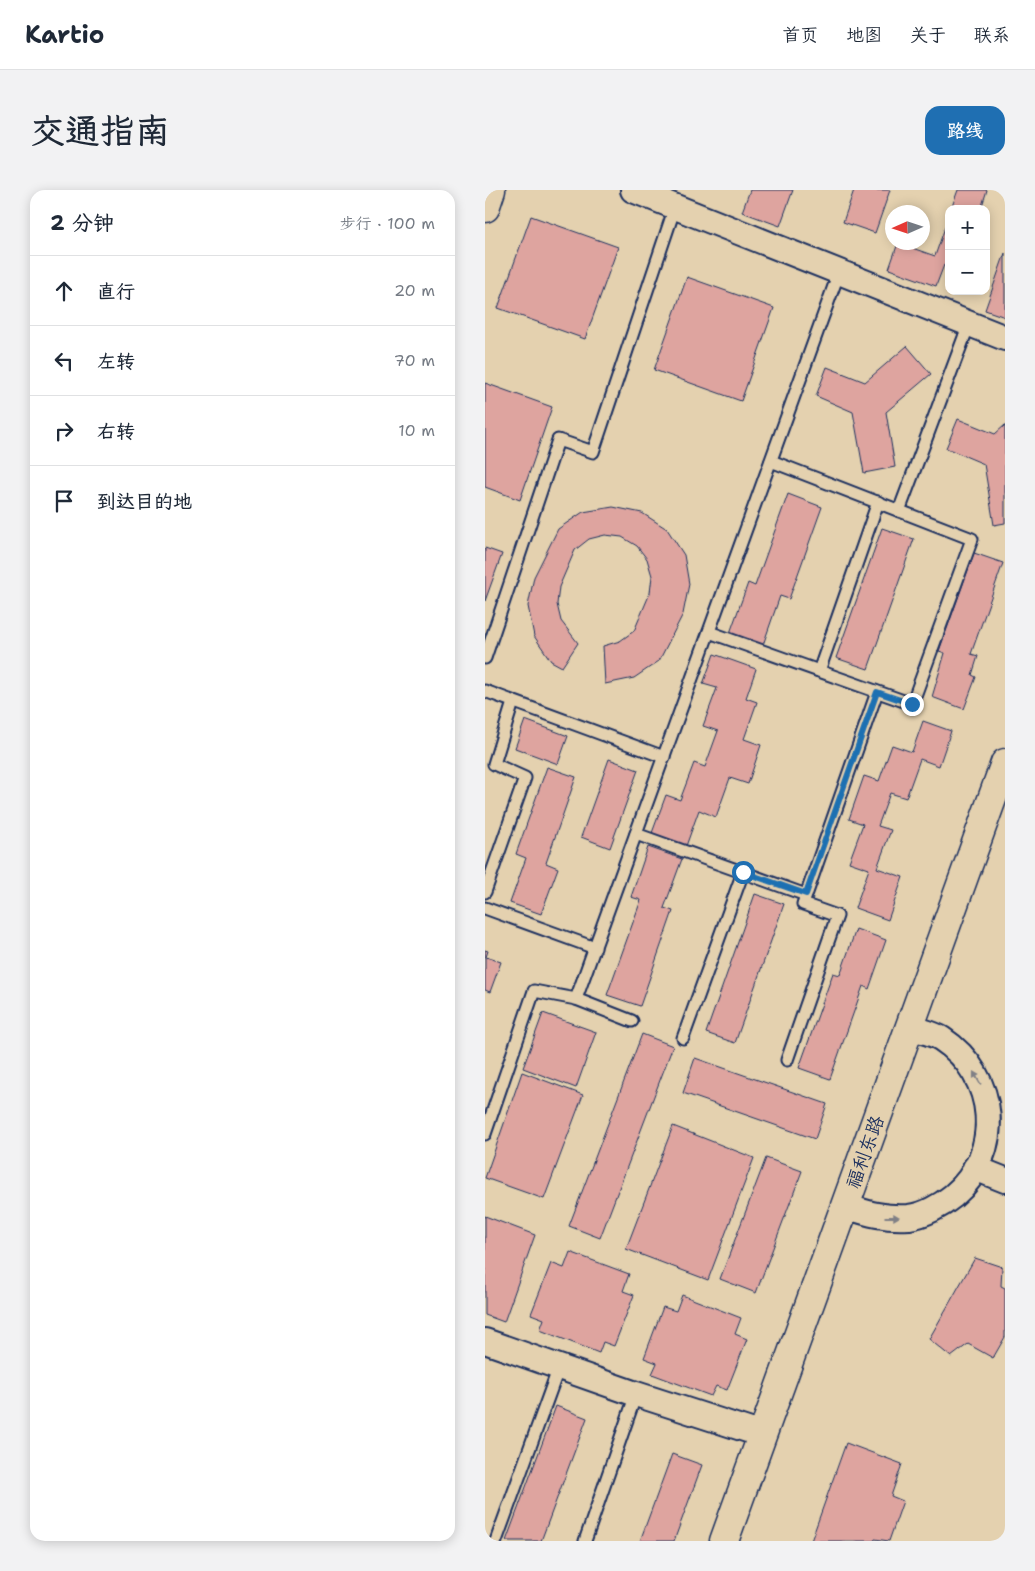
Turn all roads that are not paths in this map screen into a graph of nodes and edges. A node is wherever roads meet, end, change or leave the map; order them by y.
1 (491, 190) edge
2 (633, 190) edge
3 (675, 207) junction
4 (485, 208) edge
5 (839, 272) junction
6 (969, 324) junction
7 (1005, 338) edge
8 (771, 461) junction
9 (878, 502) junction
10 (899, 510) junction
11 (709, 632) junction
12 (485, 658) edge
13 (819, 671) junction
14 (485, 691) edge
15 (877, 692) junction
16 (513, 702) junction
17 (664, 757) junction
18 (1005, 763) edge
19 (636, 834) junction
20 (743, 872) junction
21 (485, 892) edge
22 (806, 894) junction
23 (485, 908) edge
24 (595, 948) junction
25 (576, 999) junction
26 (632, 1021) dead end
27 (910, 1027) junction
28 (683, 1038) dead end
29 (787, 1060) dead end
30 (996, 1116) edge
31 (485, 1134) edge
32 (975, 1168) junction
33 (1005, 1180) edge
34 (845, 1206) junction
35 (485, 1341) edge
36 (559, 1367) junction
37 (636, 1394) junction
38 (763, 1434) junction
39 (496, 1541) edge
40 (585, 1541) edge
41 (724, 1541) edge

1 - 4 main road
2 - 3 street
3 - 5 street
3 - 12 lane
5 - 6 street
5 - 8 lane
6 - 7 street
6 - 10 lane
8 - 9 lane
8 - 11 lane
9 - 10 lane
9 - 13 lane
10 - 15 lane
11 - 13 lane
11 - 17 lane
13 - 15 lane
14 - 16 lane
15 - 22 lane
16 - 17 lane
16 - 21 lane
17 - 19 lane
18 - 27 main road, 福利东路
19 - 20 lane
19 - 24 lane
20 - 22 lane
20 - 28 lane
22 - 29 lane
23 - 24 lane
24 - 25 lane
25 - 26 lane
25 - 31 lane
30 -> 27 street
27 - 34 main road, 福利东路
30 - 32 street
32 - 33 street
34 -> 32 street
34 - 38 main road, 福利东路
35 - 36 street
36 - 37 street
36 - 39 lane
37 - 38 street
37 - 40 lane
38 - 41 main road, 福利东路

